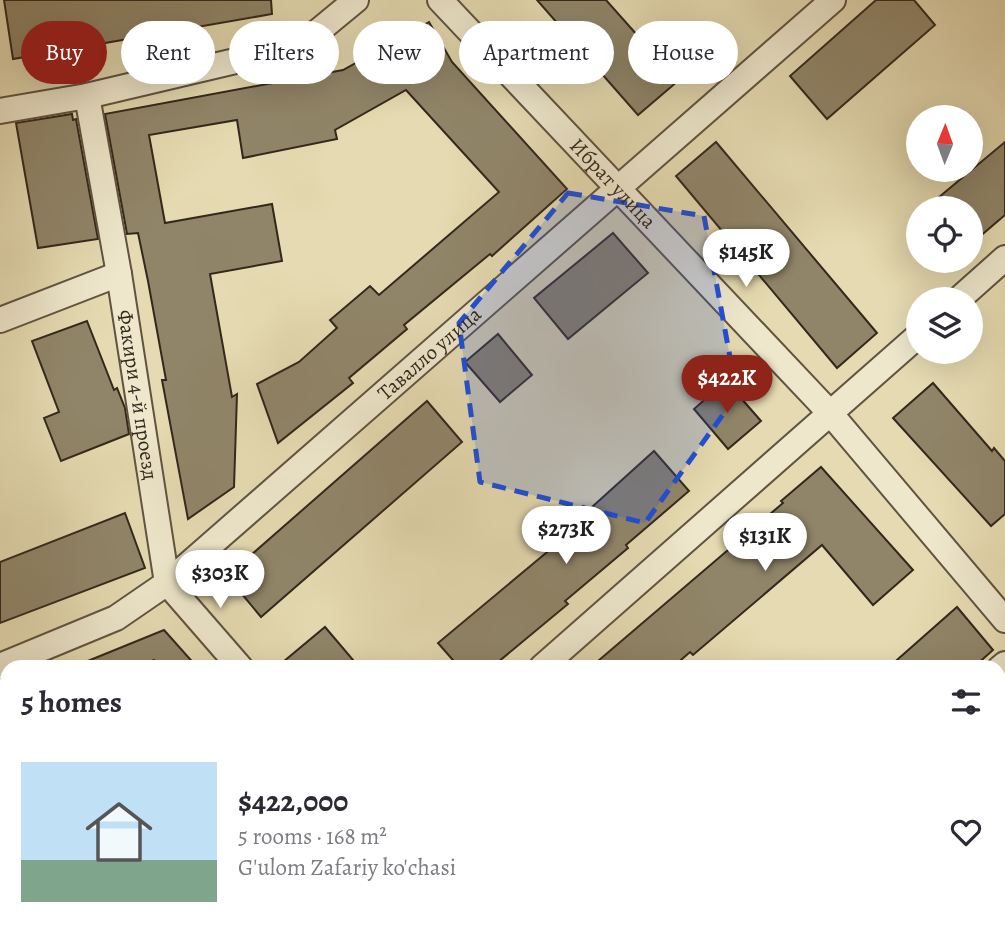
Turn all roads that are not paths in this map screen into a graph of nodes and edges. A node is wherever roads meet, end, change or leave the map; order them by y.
1 (356, 0) edge
2 (440, 0) edge
3 (833, 0) edge
4 (87, 96) junction
5 (0, 111) edge
6 (620, 188) junction
7 (1005, 258) edge
8 (119, 274) junction
9 (972, 287) edge
10 (0, 320) edge
11 (906, 346) edge
12 (830, 413) junction
13 (167, 583) junction
14 (1005, 620) edge
15 (14, 660) edge
16 (234, 660) edge
17 (550, 660) edge

1 - 4 street
2 - 6 street, Ибрат улица
3 - 6 street, Тавалло улица
4 - 5 street
4 - 8 street, Факири 4-й проезд
6 - 12 street, Ибрат улица
6 - 13 street, Тавалло улица
7 - 9 street
8 - 10 street
8 - 13 street, Факири 4-й проезд
11 - 12 street
12 - 14 street, Ибрат улица
12 - 17 street
13 - 15 street, Тавалло улица
13 - 16 street

